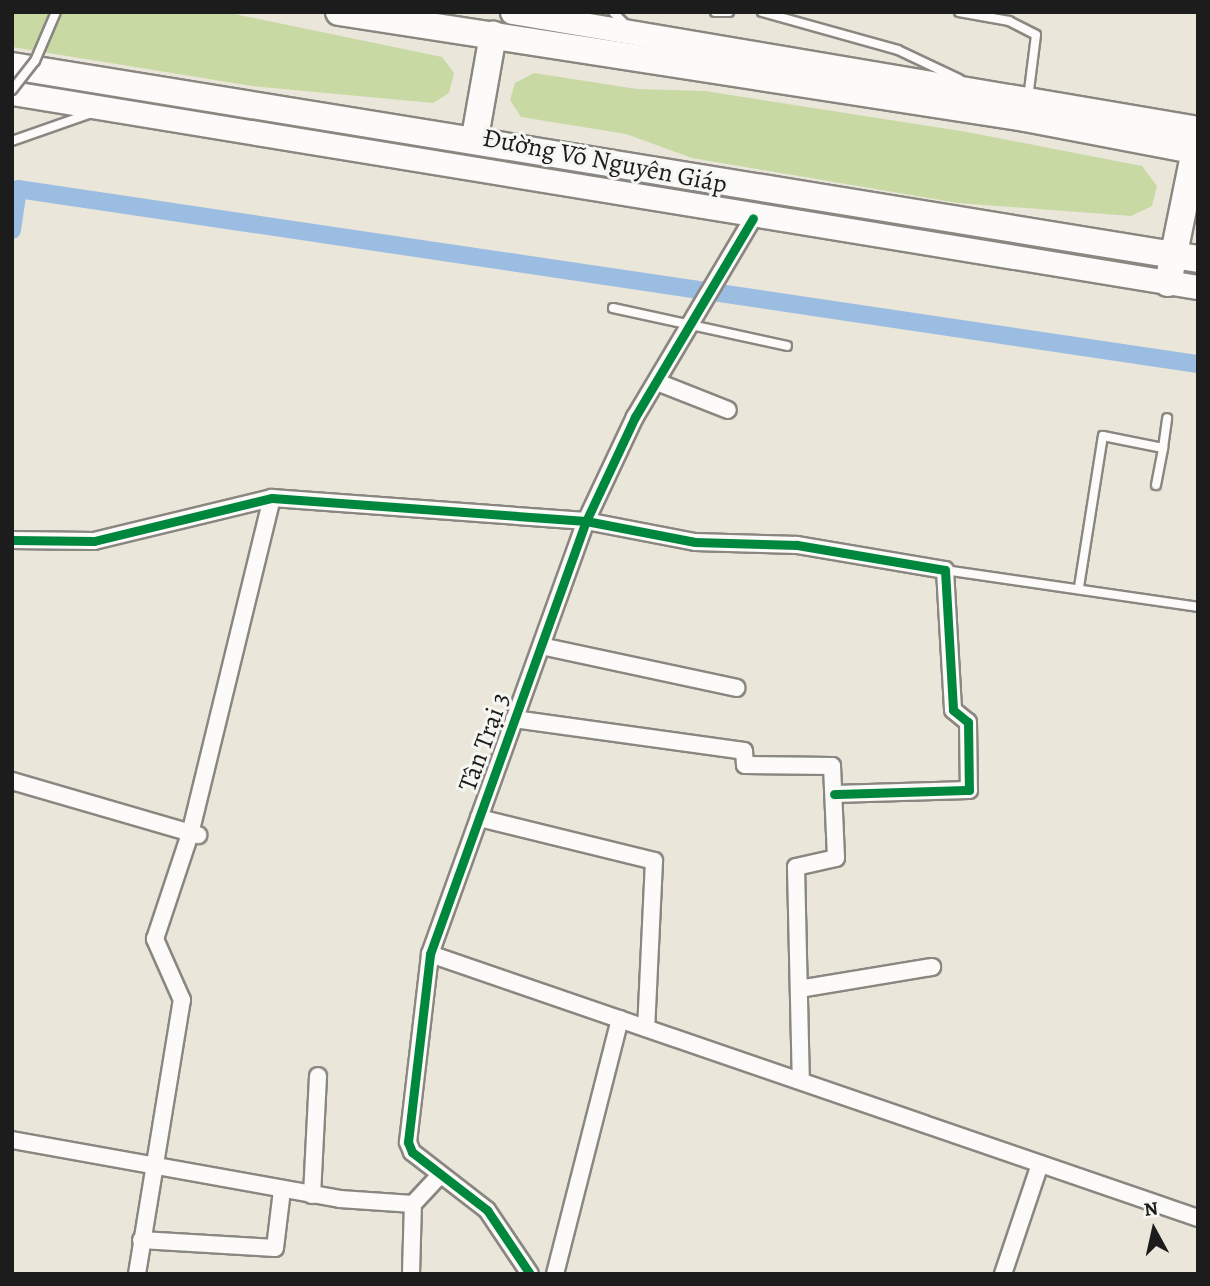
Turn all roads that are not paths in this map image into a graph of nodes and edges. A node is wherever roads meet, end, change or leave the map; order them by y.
1 (56, 12) edge
2 (339, 12) edge
3 (512, 12) edge
4 (613, 12) edge
5 (715, 12) edge
6 (729, 12) edge
7 (762, 12) edge
8 (959, 12) edge
9 (632, 32) junction
10 (493, 35) junction
11 (12, 65) edge
12 (978, 87) junction
13 (12, 92) edge
14 (104, 109) junction
15 (1020, 110) junction
16 (475, 137) junction
17 (12, 141) edge
18 (1196, 141) edge
19 (753, 218) junction
20 (954, 221) junction
21 (990, 255) junction
22 (1185, 257) edge
23 (1168, 283) junction
24 (1198, 287) edge
25 (613, 308) dead end
26 (694, 325) junction
27 (787, 346) dead end
28 (657, 382) junction
29 (728, 410) dead end
30 (1167, 418) dead end
31 (1163, 448) junction
32 (1156, 485) dead end
33 (272, 498) junction
34 (586, 521) junction
35 (12, 540) edge
36 (945, 570) junction
37 (1079, 587) junction
38 (1198, 607) edge
39 (541, 646) junction
40 (737, 688) dead end
41 (514, 719) junction
42 (12, 781) edge
43 (834, 794) junction
44 (479, 818) junction
45 (194, 834) junction
46 (430, 954) junction
47 (932, 967) dead end
48 (799, 989) junction
49 (620, 1018) junction
50 (646, 1028) junction
51 (318, 1076) dead end
52 (801, 1081) junction
53 (12, 1140) edge
54 (1040, 1164) junction
55 (151, 1169) junction
56 (440, 1175) junction
57 (282, 1190) junction
58 (312, 1195) junction
59 (413, 1203) junction
60 (1198, 1218) edge
61 (141, 1240) junction
62 (137, 1274) edge
63 (411, 1274) edge
64 (530, 1274) edge
65 (555, 1274) edge
66 (1003, 1274) edge

1 - 13 lane, bridge
2 - 10 highway
3 - 9 main road
4 - 9 lane
5 - 6 lane
7 - 12 lane
8 - 15 lane
9 - 12 main road
10 - 15 highway
10 - 16 highway
11 - 16 highway, Đường Võ Nguyên Giáp
12 - 15 main road
13 - 14 main road, Đường Võ Nguyên Giáp
14 - 17 lane
14 - 19 main road, Đường Võ Nguyên Giáp
15 - 18 highway
16 - 20 highway, Đường Võ Nguyên Giáp
18 - 22 highway
19 - 21 main road, Đường Võ Nguyên Giáp
19 - 26 street, Tân Trại 3
20 - 21 main road
20 - 22 highway, Đường Võ Nguyên Giáp
21 - 23 main road, Đường Võ Nguyên Giáp
22 - 23 highway
23 - 24 main road, Đường Võ Nguyên Giáp
25 - 26 lane
26 - 27 lane
26 - 28 street, Tân Trại 3
28 - 29 street
28 - 34 street, Tân Trại 3
30 - 31 lane
31 - 32 lane
31 - 37 lane
33 - 34 street
33 - 35 street
33 - 45 street
34 - 36 street
34 - 39 street, Tân Trại 3
36 - 37 lane
36 - 43 street
37 - 38 lane
39 - 40 street
39 - 41 street, Tân Trại 3
41 - 43 street
41 - 44 street, Tân Trại 3
42 - 45 street
43 - 48 street
44 - 46 street, Tân Trại 3
44 - 50 street
45 - 55 street
46 - 49 street
46 - 56 street, Tân Trại 3
47 - 48 street
48 - 52 street
49 - 50 street
49 - 65 street
50 - 52 street
51 - 58 street
52 - 54 street
53 - 55 street
54 - 60 street
54 - 66 street
55 - 57 street
55 - 61 street
56 - 59 street
56 - 64 street, Tân Trại 3
57 - 58 street
57 - 61 street
58 - 59 street
59 - 63 street
61 - 62 street

